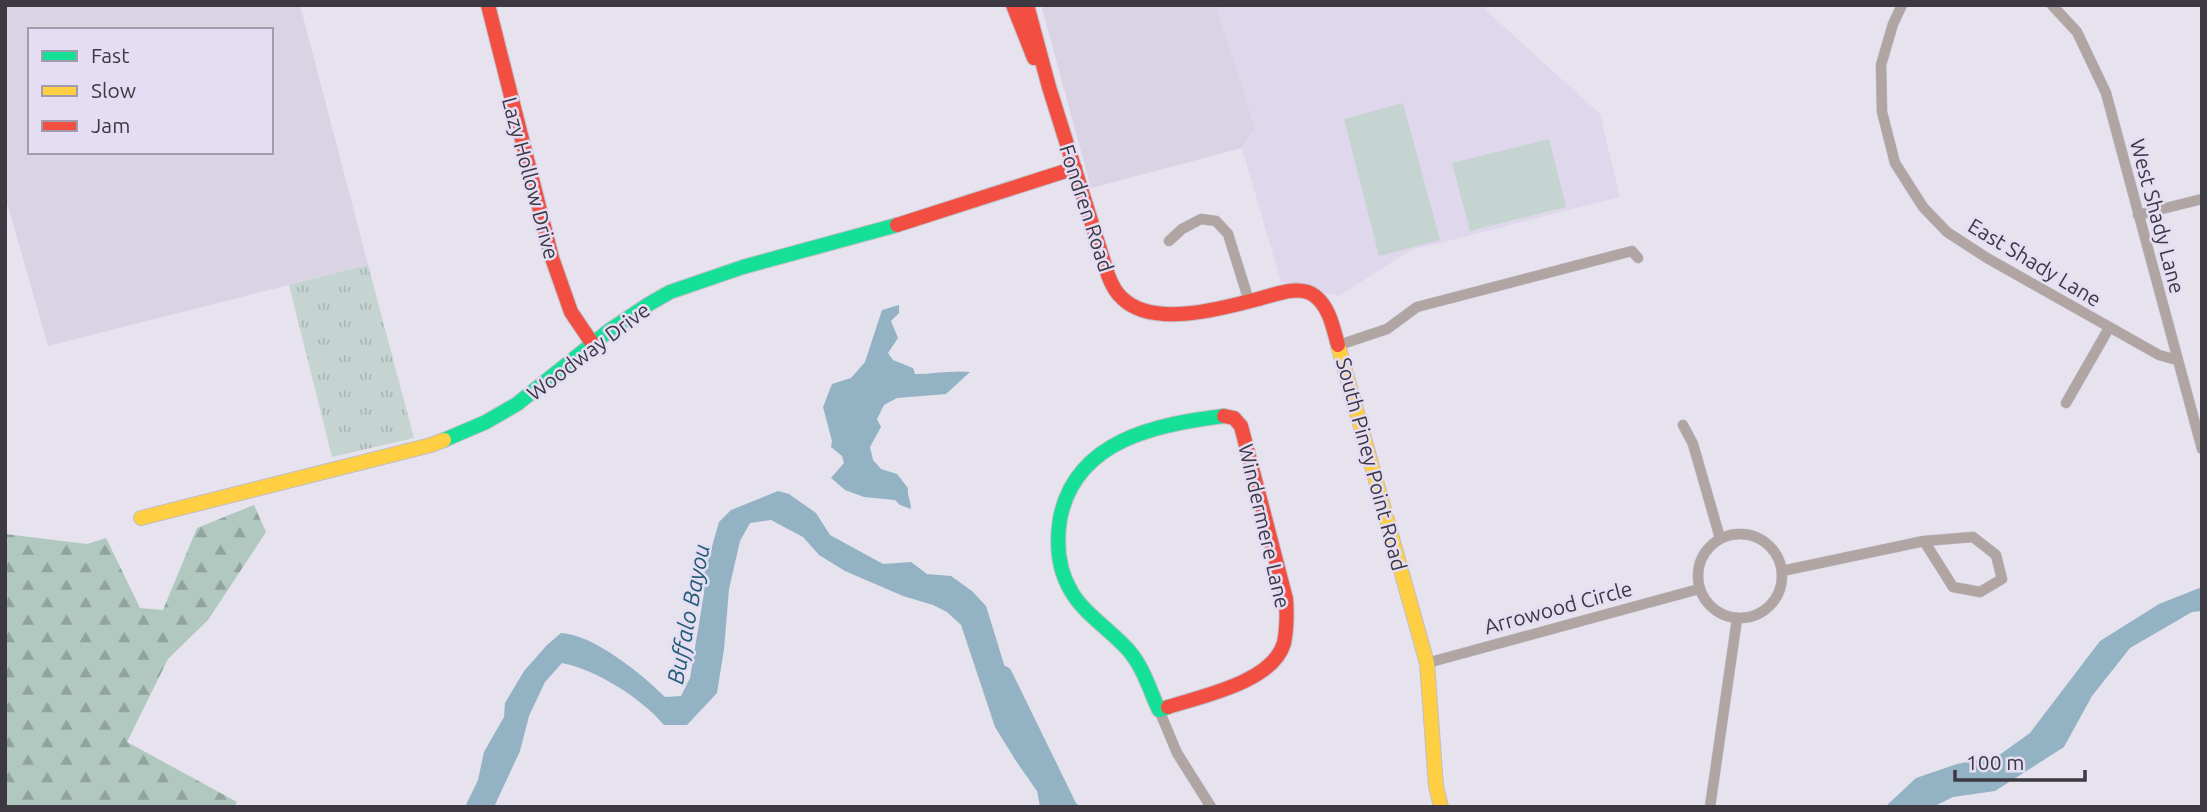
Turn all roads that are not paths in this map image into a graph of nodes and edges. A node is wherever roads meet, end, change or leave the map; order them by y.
1 (488, 5) edge
2 (1013, 5) edge
3 (1027, 5) edge
4 (1902, 5) edge
5 (2052, 5) edge
6 (1049, 87) junction
7 (1075, 168) junction
8 (2202, 199) edge
9 (2138, 215) junction
10 (1169, 241) dead end
11 (1638, 258) dead end
12 (1249, 301) junction
13 (1148, 312) joint
14 (2109, 328) junction
15 (592, 343) junction
16 (1339, 345) junction
17 (2177, 360) junction
18 (2066, 402) dead end
19 (1683, 425) dead end
20 (2202, 449) edge
21 (141, 518) dead end
22 (1720, 538) junction
23 (1924, 541) junction
24 (1783, 571) junction
25 (1699, 589) junction
26 (1737, 619) junction
27 (1427, 663) junction
28 (1159, 710) junction
29 (1211, 807) edge
30 (1441, 807) edge
31 (1710, 807) edge

1 - 15 street, Lazy Hollow Drive
2 - 6 street, Fondren Road
3 - 6 street, Fondren Road
4 - 14 street, East Shady Lane
5 - 9 street, West Shady Lane
6 - 7 street, Fondren Road
7 - 13 street, Fondren Road
7 - 15 street, Woodway Drive
8 - 9 street
9 - 17 street, West Shady Lane
10 - 12 street
11 - 16 street
12 - 13 street, South Piney Point Road
12 - 16 street, South Piney Point Road
14 - 17 street, East Shady Lane
14 - 18 street
15 - 21 street, Woodway Drive
16 - 27 street, South Piney Point Road
17 - 20 street, West Shady Lane
19 - 22 street
22 - 24 street
22 - 25 street
23 - 23 street
23 - 24 street
24 - 26 street
25 - 26 street
25 - 27 street, Arrowood Circle
26 - 31 street
27 - 30 street, South Piney Point Road
28 - 28 street, Windermere Lane
28 - 29 street, Windermere Lane

